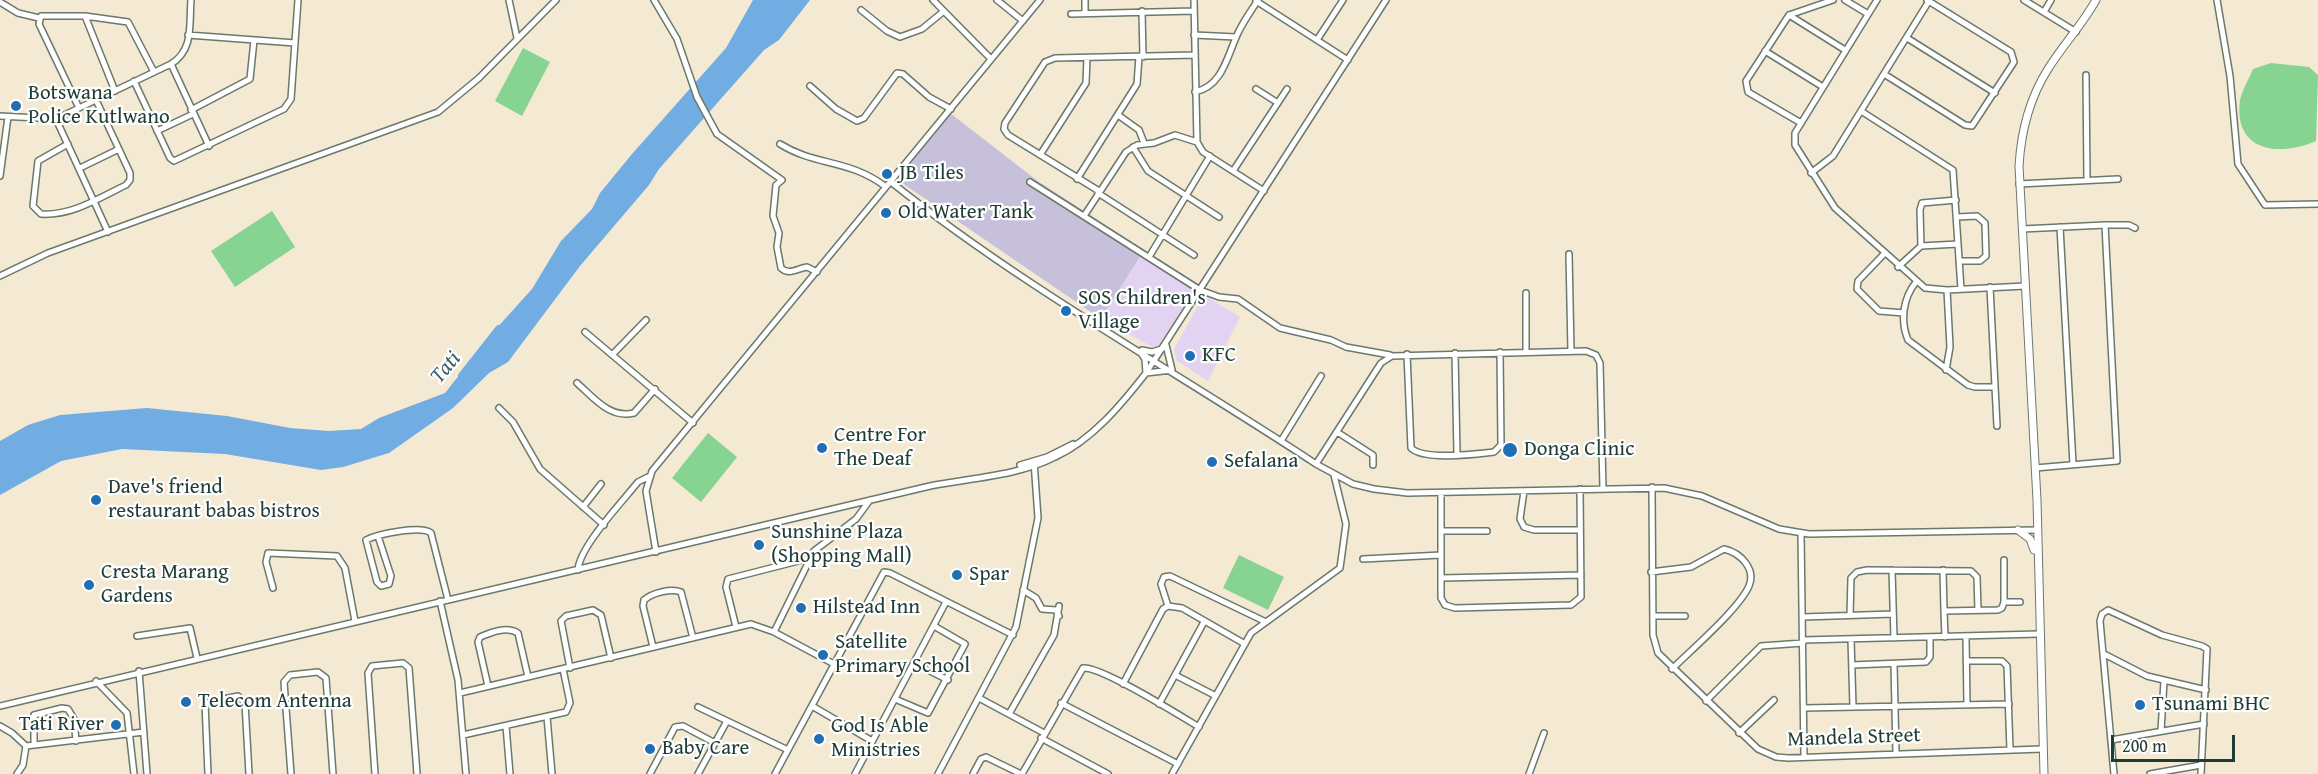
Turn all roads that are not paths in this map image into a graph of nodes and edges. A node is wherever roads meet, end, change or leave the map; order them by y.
1 (191, 0) edge
2 (298, 0) edge
3 (509, 0) edge
4 (556, 0) edge
5 (654, 0) edge
6 (933, 0) edge
7 (998, 0) edge
8 (1040, 0) edge
9 (1085, 0) edge
10 (1194, 0) edge
11 (1257, 0) edge
12 (1386, 0) edge
13 (1833, 0) edge
14 (1845, 0) edge
15 (1877, 0) edge
16 (2024, 0) edge
17 (2051, 0) edge
18 (2096, 0) edge
19 (2217, 0) edge
20 (1341, 1) edge
21 (1928, 1) edge
22 (0, 2) edge
23 (861, 10) dead end
24 (1194, 10) junction
25 (944, 11) junction
26 (1142, 11) junction
27 (2044, 12) junction
28 (1085, 13) junction
29 (1071, 14) dead end
30 (1868, 14) junction
31 (1789, 15) junction
32 (85, 16) junction
33 (39, 18) junction
34 (1023, 21) junction
35 (2076, 32) junction
36 (188, 35) junction
37 (1194, 35) junction
38 (1236, 37) junction
39 (517, 38) junction
40 (1907, 38) junction
41 (255, 40) junction
42 (1317, 40) junction
43 (295, 43) junction
44 (1845, 50) junction
45 (1765, 51) junction
46 (1195, 55) junction
47 (1141, 57) junction
48 (1087, 58) junction
49 (991, 59) junction
50 (1348, 60) junction
51 (171, 64) junction
52 (154, 72) junction
53 (1884, 74) junction
54 (2086, 75) dead end
55 (134, 81) junction
56 (810, 86) dead end
57 (1823, 87) junction
58 (1256, 89) dead end
59 (1287, 89) dead end
60 (115, 91) junction
61 (1195, 92) junction
62 (1995, 93) junction
63 (96, 100) junction
64 (1278, 103) junction
65 (79, 108) junction
66 (951, 109) junction
67 (1861, 111) junction
68 (192, 112) junction
69 (1118, 115) junction
70 (0, 116) edge
71 (8, 117) junction
72 (56, 119) junction
73 (1801, 123) junction
74 (157, 131) junction
75 (1197, 142) junction
76 (1144, 143) junction
77 (68, 144) junction
78 (780, 144) dead end
79 (209, 146) junction
80 (1133, 147) junction
81 (119, 149) junction
82 (1040, 155) junction
83 (1210, 156) junction
84 (80, 168) junction
85 (1233, 171) junction
86 (1811, 172) junction
87 (0, 176) edge
88 (1077, 179) junction
89 (2118, 179) dead end
90 (2087, 180) junction
91 (1030, 182) dead end
92 (2019, 184) junction
93 (888, 185) junction
94 (1264, 191) junction
95 (1099, 192) junction
96 (1187, 196) junction
97 (1956, 200) junction
98 (95, 201) junction
99 (2318, 204) edge
100 (1084, 216) junction
101 (1219, 217) dead end
102 (1957, 217) junction
103 (2105, 225) junction
104 (2060, 227) junction
105 (2135, 228) dead end
106 (2022, 229) junction
107 (108, 232) junction
108 (1163, 234) junction
109 (1958, 244) junction
110 (1921, 246) junction
111 (1569, 254) dead end
112 (1884, 254) junction
113 (1194, 255) dead end
114 (1149, 257) junction
115 (1959, 261) junction
116 (1898, 267) junction
117 (817, 272) junction
118 (0, 276) edge
119 (1916, 282) junction
120 (2025, 286) junction
121 (1990, 287) junction
122 (1961, 289) junction
123 (1200, 290) junction
124 (1947, 290) junction
125 (1526, 293) dead end
126 (1904, 313) junction
127 (646, 320) dead end
128 (585, 332) dead end
129 (1164, 346) junction
130 (1138, 349) junction
131 (1526, 351) junction
132 (1571, 351) junction
133 (1500, 352) junction
134 (1455, 353) junction
135 (1407, 354) junction
136 (612, 355) junction
137 (1392, 356) junction
138 (1155, 360) junction
139 (1172, 370) junction
140 (1946, 370) junction
141 (1146, 373) junction
142 (1321, 376) dead end
143 (577, 383) dead end
144 (1995, 387) junction
145 (655, 389) junction
146 (499, 408) dead end
147 (693, 423) junction
148 (1997, 426) dead end
149 (1337, 432) junction
150 (1281, 441) junction
151 (1457, 454) junction
152 (1034, 463) junction
153 (1316, 464) junction
154 (2073, 464) junction
155 (1373, 465) dead end
156 (1022, 468) junction
157 (2035, 468) junction
158 (1334, 474) junction
159 (980, 476) junction
160 (648, 477) junction
161 (601, 484) dead end
162 (1036, 484) junction
163 (1652, 487) junction
164 (1580, 489) junction
165 (1603, 489) junction
166 (1524, 491) junction
167 (1441, 494) junction
168 (870, 500) junction
169 (583, 507) junction
170 (604, 525) junction
171 (1580, 530) junction
172 (2037, 530) junction
173 (1441, 531) junction
174 (1487, 531) dead end
175 (2018, 531) junction
176 (1801, 534) junction
177 (378, 536) junction
178 (656, 552) junction
179 (1441, 555) junction
180 (2037, 555) junction
181 (810, 558) junction
182 (1363, 559) dead end
183 (2004, 560) dead end
184 (578, 570) junction
185 (1892, 570) junction
186 (1943, 570) junction
187 (1651, 572) junction
188 (1581, 575) junction
189 (1441, 578) junction
190 (273, 588) dead end
191 (1023, 590) junction
192 (448, 600) junction
193 (440, 601) junction
194 (946, 602) junction
195 (2004, 602) junction
196 (2020, 602) dead end
197 (1059, 606) dead end
198 (1168, 606) junction
199 (1978, 610) junction
200 (1944, 611) junction
201 (1893, 614) junction
202 (1850, 615) junction
203 (1059, 616) junction
204 (1653, 616) junction
205 (1685, 616) dead end
206 (1803, 617) junction
207 (355, 621) junction
208 (1204, 622) junction
209 (1266, 622) junction
210 (934, 626) junction
211 (736, 627) junction
212 (774, 632) junction
213 (1013, 634) junction
214 (2038, 634) junction
215 (137, 636) dead end
216 (1945, 637) junction
217 (1966, 637) junction
218 (693, 638) junction
219 (1894, 638) junction
220 (1930, 638) junction
221 (1851, 639) junction
222 (1803, 642) junction
223 (1245, 644) junction
224 (653, 647) junction
225 (2104, 654) junction
226 (197, 658) junction
227 (611, 658) junction
228 (1966, 661) junction
229 (914, 663) junction
230 (834, 664) junction
231 (1894, 664) junction
232 (1852, 665) junction
233 (570, 668) junction
234 (563, 669) junction
235 (1672, 669) junction
236 (139, 671) junction
237 (1175, 675) junction
238 (528, 677) junction
239 (948, 680) junction
240 (96, 681) junction
241 (2164, 681) junction
242 (1123, 684) junction
243 (488, 686) junction
244 (2206, 690) junction
245 (460, 693) junction
246 (1216, 696) junction
247 (979, 698) junction
248 (895, 699) junction
249 (1774, 700) dead end
250 (1706, 701) junction
251 (1061, 703) junction
252 (1159, 704) junction
253 (1966, 704) junction
254 (2009, 704) junction
255 (0, 706) edge
256 (812, 706) junction
257 (1896, 706) junction
258 (698, 707) dead end
259 (1853, 707) junction
260 (1804, 708) junction
261 (1009, 714) junction
262 (547, 717) junction
263 (727, 722) junction
264 (2204, 724) junction
265 (0, 726) edge
266 (506, 726) junction
267 (1199, 727) junction
268 (2161, 731) junction
269 (144, 732) junction
270 (131, 733) junction
271 (1544, 733) dead end
272 (1739, 733) junction
273 (463, 735) junction
274 (1042, 736) junction
275 (2111, 740) junction
276 (76, 741) junction
277 (872, 741) junction
278 (714, 743) junction
279 (34, 745) junction
280 (26, 746) junction
281 (2042, 749) junction
282 (788, 750) junction
283 (2010, 750) junction
284 (1896, 754) junction
285 (1804, 757) junction
286 (1178, 764) junction
287 (2201, 765) junction
288 (2043, 772) edge
289 (17, 774) edge
290 (134, 774) edge
291 (147, 774) edge
292 (208, 774) edge
293 (249, 774) edge
294 (291, 774) edge
295 (333, 774) edge
296 (375, 774) edge
297 (417, 774) edge
298 (466, 774) edge
299 (510, 774) edge
300 (552, 774) edge
301 (650, 774) edge
302 (698, 774) edge
303 (776, 774) edge
304 (855, 774) edge
305 (938, 774) edge
306 (973, 774) edge
307 (1021, 774) edge
308 (1108, 774) edge
309 (1172, 774) edge
310 (1529, 774) edge
311 (2114, 774) edge
312 (2150, 774) edge
313 (2201, 774) edge

1 - 36 street
2 - 43 street
3 - 39 street
4 - 39 street
5 - 117 street
6 - 25 street
7 - 34 street
8 - 34 street
9 - 28 street
10 - 24 street
11 - 38 street
11 - 42 street
12 - 50 street
13 - 31 street
14 - 30 street
15 - 30 street
16 - 27 street
17 - 27 street
18 - 35 main road
19 - 99 street
20 - 42 street
21 - 40 street
21 - 62 street
22 - 33 street
23 - 25 street
24 - 26 street
24 - 37 street
25 - 49 street
26 - 28 street
26 - 47 street
27 - 35 street
28 - 29 street
30 - 44 street
31 - 44 street
31 - 45 street
32 - 33 street
32 - 52 street
32 - 60 street
33 - 65 street
34 - 49 street
35 - 92 main road
36 - 41 street
36 - 51 street
37 - 38 street
37 - 46 street
38 - 61 street
39 - 107 street
40 - 53 street
40 - 62 street
41 - 43 street
41 - 68 street
42 - 50 street
43 - 79 street
44 - 57 street
45 - 57 street
45 - 73 street
46 - 47 street
46 - 61 street
47 - 48 street
47 - 69 street
48 - 82 street
48 - 82 street
49 - 66 street
50 - 94 street
51 - 52 street
51 - 68 street
52 - 55 street
53 - 62 street
53 - 67 street
54 - 90 street
55 - 60 street
55 - 74 street
56 - 66 street
57 - 73 street
58 - 64 street
59 - 64 street
60 - 63 street
61 - 75 street
63 - 65 street
63 - 81 street
64 - 85 street
65 - 72 street
66 - 93 street
67 - 86 street
67 - 97 street
68 - 74 street
68 - 79 street
69 - 76 street
69 - 88 street
70 - 71 street
71 - 72 street
71 - 87 street
72 - 77 street
73 - 86 street
74 - 79 street
75 - 76 street
75 - 83 street
76 - 80 street
77 - 84 street
77 - 98 street
78 - 93 street
80 - 95 street
80 - 96 street
81 - 84 street
81 - 98 street
82 - 88 street
83 - 85 street
83 - 96 street
84 - 98 street
85 - 94 street
86 - 112 street
88 - 95 street
89 - 90 street
90 - 92 street
91 - 100 street
92 - 106 main road
93 - 117 street
93 - 130 street
94 - 123 street
95 - 100 street
95 - 108 street
96 - 101 street
96 - 108 street
97 - 102 street
97 - 110 street
98 - 107 street
100 - 114 street
102 - 109 street
102 - 115 street
103 - 104 street
103 - 105 street
103 - 154 street
104 - 106 street
104 - 154 street
106 - 120 main road
107 - 118 street
108 - 113 street
108 - 114 street
109 - 110 street
109 - 115 street
110 - 116 street
111 - 132 street
112 - 116 street
112 - 126 street
114 - 123 street
115 - 122 street
116 - 119 street
117 - 147 street
119 - 124 street
119 - 126 street
120 - 121 street
120 - 157 main road
121 - 122 street
121 - 144 street
122 - 124 street
123 - 129 street
123 - 137 street
124 - 140 street
125 - 131 street
126 - 140 street
127 - 136 street
128 - 136 street
129 - 130 street
129 - 138 street
129 - 139 street
130 - 138 street
130 - 141 street
131 - 132 street
131 - 133 street
132 - 165 street
133 - 134 street
133 - 151 street
134 - 135 street
134 - 151 street
135 - 137 street
135 - 151 street
136 - 145 street
137 - 149 street
138 - 139 street
138 - 141 street
139 - 141 street
139 - 150 street
140 - 144 street
141 - 152 street
142 - 150 street
143 - 145 street
144 - 148 street
145 - 147 street
146 - 169 street
147 - 160 street
149 - 153 street
149 - 155 street
150 - 153 street
152 - 156 street
152 - 159 street
152 - 162 street
153 - 158 street
154 - 157 street
156 - 159 street
156 - 162 street
157 - 172 main road
158 - 167 street
158 - 209 street
159 - 168 street
160 - 170 street
160 - 178 street
161 - 169 street
162 - 191 street
163 - 165 street
163 - 176 street
163 - 187 street, Mandela Street
164 - 165 street
164 - 166 street
164 - 171 street
166 - 167 street
166 - 171 street
167 - 173 street
168 - 178 street
168 - 181 street
169 - 170 street
170 - 184 street
171 - 188 street
172 - 175 street
172 - 180 main road
173 - 174 street
173 - 179 street
175 - 176 street
175 - 180 main road
176 - 206 street
177 - 177 street
177 - 192 street
178 - 184 street
179 - 182 street
179 - 189 street
180 - 214 main road
181 - 211 street
181 - 212 street
183 - 195 street
184 - 192 street
185 - 186 street
185 - 201 street
185 - 202 street
186 - 199 street
186 - 200 street
187 - 204 street, Mandela Street
187 - 235 street
188 - 189 street
188 - 189 street
190 - 207 street
191 - 203 street
191 - 213 street
192 - 193 street
193 - 207 street
193 - 245 street
194 - 210 street
194 - 213 street
194 - 230 street
195 - 196 street
195 - 199 street
197 - 203 street
198 - 208 street
198 - 209 street
198 - 242 street
199 - 200 street
200 - 216 street
201 - 202 street
201 - 219 street
202 - 206 street
203 - 261 street
204 - 205 street
204 - 235 street, Mandela Street
206 - 222 street
207 - 226 street
208 - 223 street
208 - 237 street
209 - 223 street
210 - 229 street
210 - 239 street
211 - 212 street
211 - 218 street
212 - 230 street
213 - 247 street
214 - 217 street
214 - 281 main road
215 - 226 street
216 - 217 street
216 - 220 street
217 - 228 street
218 - 224 street
218 - 224 street
219 - 220 street
219 - 221 street
220 - 231 street
221 - 222 street
221 - 232 street
222 - 250 street
222 - 260 street
223 - 246 street
224 - 227 street
225 - 241 street
225 - 244 street
225 - 275 street
226 - 236 street
227 - 233 street
227 - 233 street
228 - 253 street
228 - 254 street
229 - 239 street
229 - 248 street
230 - 256 street
231 - 232 street
231 - 257 street
232 - 259 street
233 - 234 street
234 - 238 street
234 - 262 street
235 - 250 street, Mandela Street
236 - 240 street
236 - 269 street
237 - 246 street
237 - 252 street
238 - 243 street
238 - 243 street
239 - 248 street
240 - 255 street
240 - 270 street
241 - 244 street
241 - 268 street
242 - 251 street
242 - 252 street
243 - 245 street
244 - 264 street
245 - 273 street
246 - 267 street
247 - 261 street
247 - 305 street
248 - 277 street
249 - 272 street
250 - 272 street, Mandela Street
251 - 274 street
251 - 286 street
252 - 267 street
253 - 254 street
253 - 257 street
254 - 283 street
256 - 277 street
256 - 282 street
257 - 259 street
257 - 284 street
258 - 263 street
259 - 260 street
260 - 285 street
261 - 274 street
262 - 266 street
262 - 300 street
263 - 278 street
263 - 282 street
264 - 268 street
264 - 287 street
265 - 280 street
266 - 273 street
266 - 299 street
267 - 286 street
268 - 275 street
269 - 270 street
269 - 291 street
270 - 276 street
270 - 290 street
271 - 310 street
272 - 285 street, Mandela Street
273 - 298 street
274 - 307 street
274 - 308 street
275 - 311 street
276 - 279 street
276 - 279 street
277 - 304 street
278 - 301 street
278 - 302 street
279 - 280 street
280 - 289 street
281 - 283 street, Mandela Street
281 - 288 main road
282 - 303 street
283 - 284 street, Mandela Street
284 - 285 street, Mandela Street
286 - 309 street
287 - 312 street
287 - 313 street
292 - 293 street
294 - 295 street
296 - 297 street
306 - 307 street

